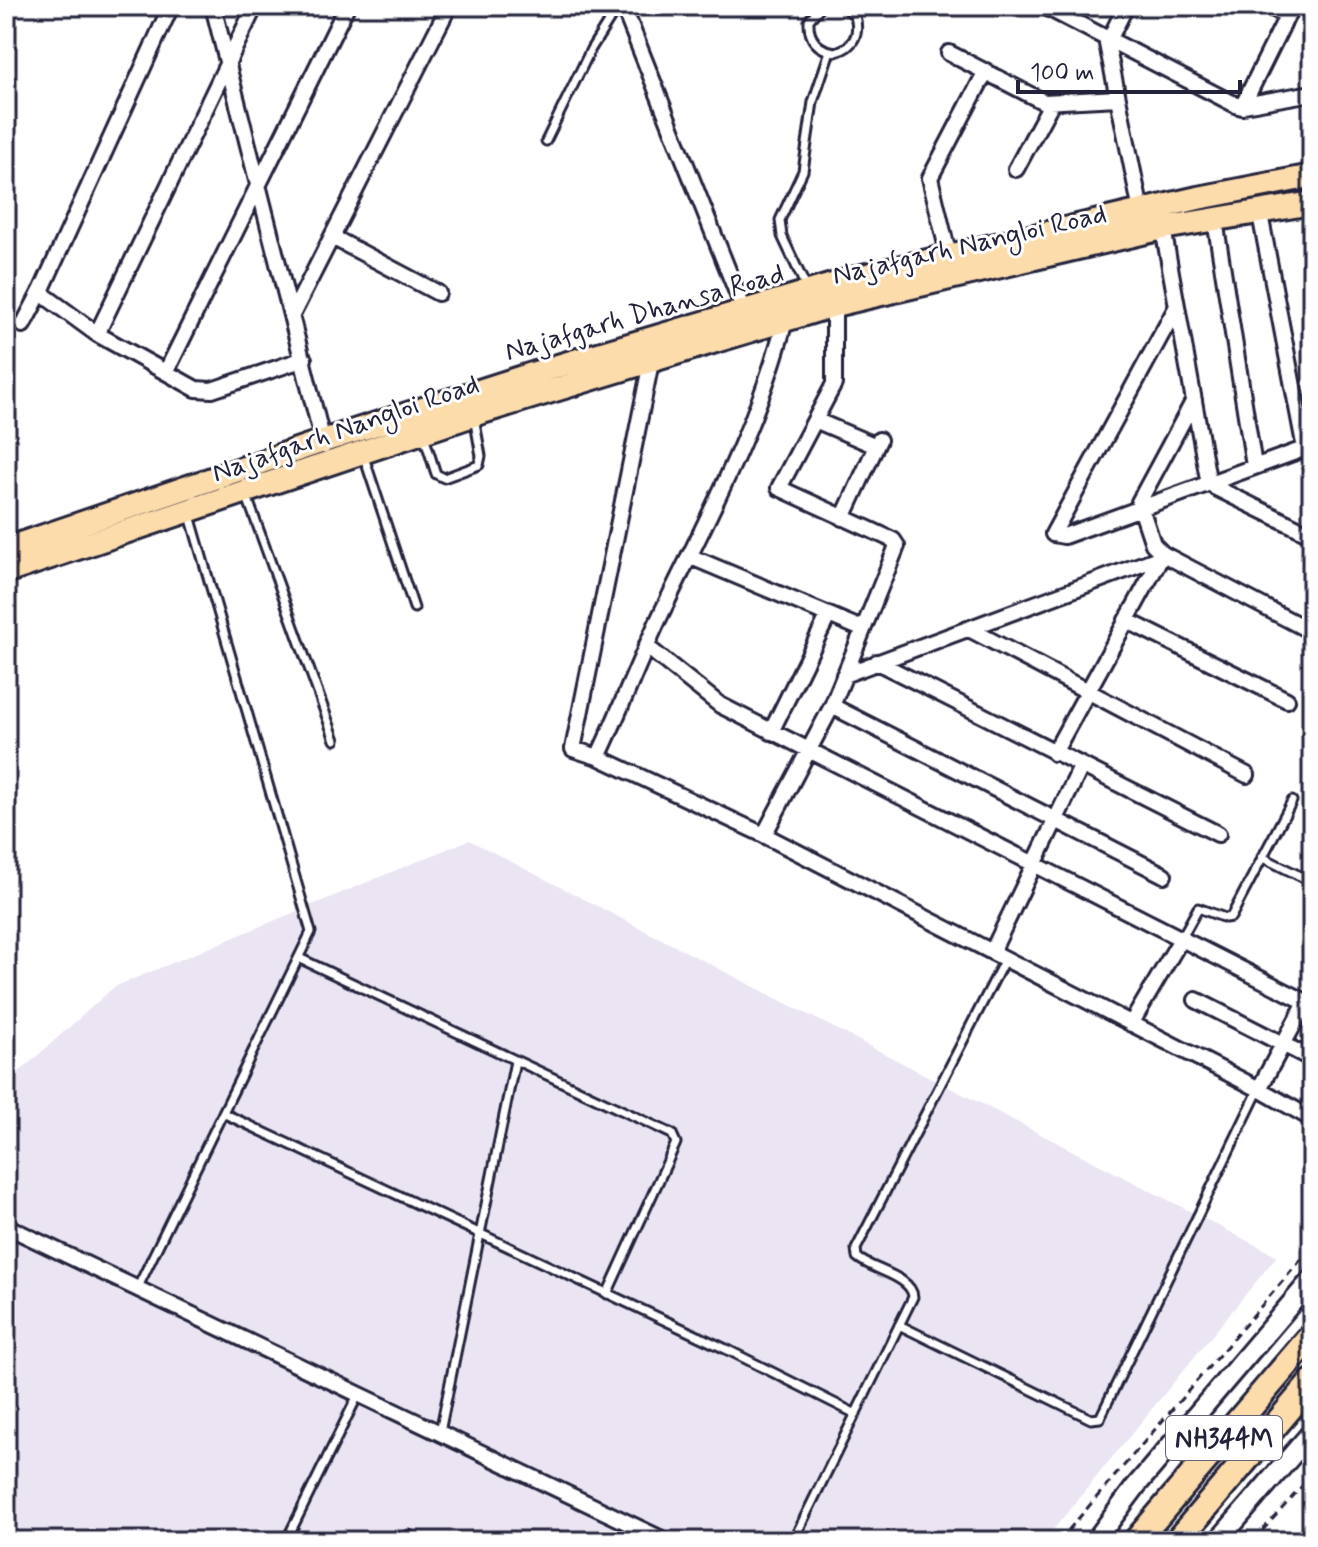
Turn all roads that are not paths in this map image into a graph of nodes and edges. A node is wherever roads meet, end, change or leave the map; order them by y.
1 (171, 6) edge
2 (213, 6) edge
3 (255, 6) edge
4 (347, 6) edge
5 (449, 6) edge
6 (621, 6) edge
7 (821, 6) edge
8 (844, 6) edge
9 (1044, 6) edge
10 (1126, 6) edge
11 (1267, 6) edge
12 (1290, 11) edge
13 (1108, 40) junction
14 (830, 51) junction
15 (949, 53) dead end
16 (228, 62) junction
17 (986, 71) junction
18 (1312, 93) edge
19 (1118, 98) junction
20 (1052, 102) junction
21 (1242, 107) junction
22 (546, 141) dead end
23 (1016, 169) dead end
24 (1312, 176) edge
25 (259, 186) junction
26 (1312, 203) edge
27 (1260, 214) junction
28 (1215, 220) junction
29 (1150, 224) junction
30 (332, 237) junction
31 (949, 257) junction
32 (42, 289) junction
33 (438, 293) dead end
34 (809, 293) junction
35 (834, 305) junction
36 (1177, 306) junction
37 (782, 311) junction
38 (292, 315) junction
39 (748, 321) junction
40 (23, 325) dead end
41 (97, 334) junction
42 (304, 359) junction
43 (651, 362) junction
44 (167, 370) junction
45 (520, 389) junction
46 (1194, 400) junction
47 (473, 415) junction
48 (815, 420) junction
49 (416, 426) junction
50 (1308, 448) edge
51 (362, 451) junction
52 (326, 452) junction
53 (1254, 466) junction
54 (1212, 483) junction
55 (245, 492) junction
56 (185, 501) junction
57 (1139, 508) junction
58 (843, 518) junction
59 (1312, 535) edge
60 (6, 549) edge
61 (689, 556) junction
62 (1162, 556) junction
63 (6, 572) edge
64 (414, 608) dead end
65 (828, 616) junction
66 (1126, 620) junction
67 (862, 629) junction
68 (969, 629) junction
69 (1312, 632) edge
70 (646, 646) junction
71 (877, 662) junction
72 (844, 675) junction
73 (1086, 692) junction
74 (1287, 700) dead end
75 (832, 706) junction
76 (771, 732) junction
77 (335, 740) dead end
78 (808, 751) junction
79 (1054, 753) junction
80 (598, 757) junction
81 (1081, 767) junction
82 (1247, 775) dead end
83 (1292, 801) dead end
84 (1056, 819) junction
85 (1218, 834) dead end
86 (764, 835) junction
87 (1262, 857) junction
88 (1033, 864) junction
89 (1164, 875) dead end
90 (1312, 882) edge
91 (1181, 939) junction
92 (999, 955) junction
93 (299, 958) junction
94 (1196, 1000) dead end
95 (1309, 1004) edge
96 (1131, 1024) junction
97 (1283, 1044) junction
98 (1312, 1059) edge
99 (515, 1061) junction
100 (1259, 1089) junction
101 (223, 1113) junction
102 (1312, 1119) edge
103 (6, 1226) edge
104 (480, 1233) junction
105 (1312, 1279) edge
106 (137, 1289) junction
107 (607, 1294) junction
108 (899, 1325) junction
109 (1312, 1335) edge
110 (1312, 1382) edge
111 (359, 1392) junction
112 (856, 1414) junction
113 (440, 1432) junction
114 (1312, 1432) edge
115 (286, 1541) edge
116 (666, 1541) edge
117 (793, 1541) edge
118 (1095, 1541) edge
119 (1136, 1541) edge
120 (1177, 1541) edge
121 (1218, 1541) edge

1 - 32 street
2 - 16 street
3 - 16 street
4 - 25 street
5 - 30 street
6 - 22 lane
6 - 39 street
7 - 14 lane
8 - 14 lane
9 - 13 street
10 - 13 street
11 - 12 street
12 - 21 street
13 - 19 street
13 - 21 street
14 - 34 lane
15 - 17 street
16 - 25 street
16 - 41 street
17 - 20 street
17 - 31 street
18 - 21 street
19 - 20 street
19 - 29 street
20 - 23 street
24 - 29 main road, Najafgarh Dhansa Road
25 - 38 street
25 - 44 street
26 - 27 main road, Najafgarh Nangloi Road
27 - 28 main road, Najafgarh Nangloi Road
27 - 50 street
28 - 29 main road, Najafgarh Nangloi Road
28 - 53 street
29 - 31 main road, Najafgarh Dhansa Road
29 - 35 main road, Najafgarh Nangloi Road
29 - 36 street
30 - 33 street
30 - 38 street
31 - 34 main road, Najafgarh Dhansa Road
32 - 40 street
32 - 41 street
34 - 37 main road, Najafgarh Dhansa Road
35 - 37 main road, Najafgarh Nangloi Road
35 - 48 street
36 - 46 street
36 - 57 street
37 - 39 main road, Najafgarh Nangloi Road
37 - 61 street
38 - 42 street
39 - 43 main road, Najafgarh Nangloi Road
39 - 45 main road, Najafgarh Dhansa Road
41 - 44 street
42 - 44 street
42 - 52 street
43 - 45 main road, Najafgarh Nangloi Road
43 - 80 street
45 - 47 main road, Najafgarh Nangloi Road
45 - 49 main road, Najafgarh Dhansa Road
46 - 54 street
46 - 57 street
47 - 49 main road, Najafgarh Nangloi Road
47 - 49 lane
48 - 58 street
48 - 58 street
49 - 51 main road, Najafgarh Nangloi Road
49 - 52 main road, Najafgarh Dhansa Road
50 - 53 street
51 - 52 main road, Najafgarh Nangloi Road
51 - 64 lane
52 - 55 main road, Najafgarh Nangloi Road
52 - 56 main road, Najafgarh Dhansa Road
53 - 54 street
54 - 57 street
54 - 59 street
55 - 56 main road, Najafgarh Nangloi Road
55 - 77 lane
56 - 60 main road, Najafgarh Dhansa Road
56 - 63 main road, Najafgarh Nangloi Road
56 - 93 lane
57 - 62 street
58 - 67 street
61 - 65 street
61 - 70 street
62 - 66 street
62 - 68 street
62 - 69 street
65 - 67 street
65 - 76 street
66 - 73 street
66 - 74 street
67 - 72 street
68 - 71 street
68 - 73 street
70 - 76 street
70 - 80 street
71 - 72 street
71 - 79 street
72 - 75 street
73 - 79 street
73 - 82 street
75 - 78 street
75 - 84 street
76 - 78 street
78 - 86 street
78 - 88 street
79 - 81 street
80 - 86 street
81 - 84 street
81 - 85 street
83 - 87 lane
84 - 88 street
84 - 89 street
86 - 92 street
87 - 90 lane
87 - 91 lane
88 - 91 street
88 - 92 street
91 - 95 street
91 - 96 street
92 - 96 street
92 - 108 lane
93 - 99 lane
93 - 101 lane
94 - 97 street
95 - 97 street
96 - 100 street
97 - 98 street
97 - 100 street
99 - 104 lane
99 - 107 lane
100 - 102 street
100 - 108 lane
101 - 104 lane
101 - 106 lane
103 - 106 street
104 - 107 lane
104 - 113 lane
105 - 118 street
106 - 111 street
107 - 112 lane
108 - 112 lane
109 - 119 highway, NH344M
110 - 120 highway, NH344M
111 - 113 street
111 - 115 lane
112 - 117 lane
113 - 116 street
114 - 121 street

